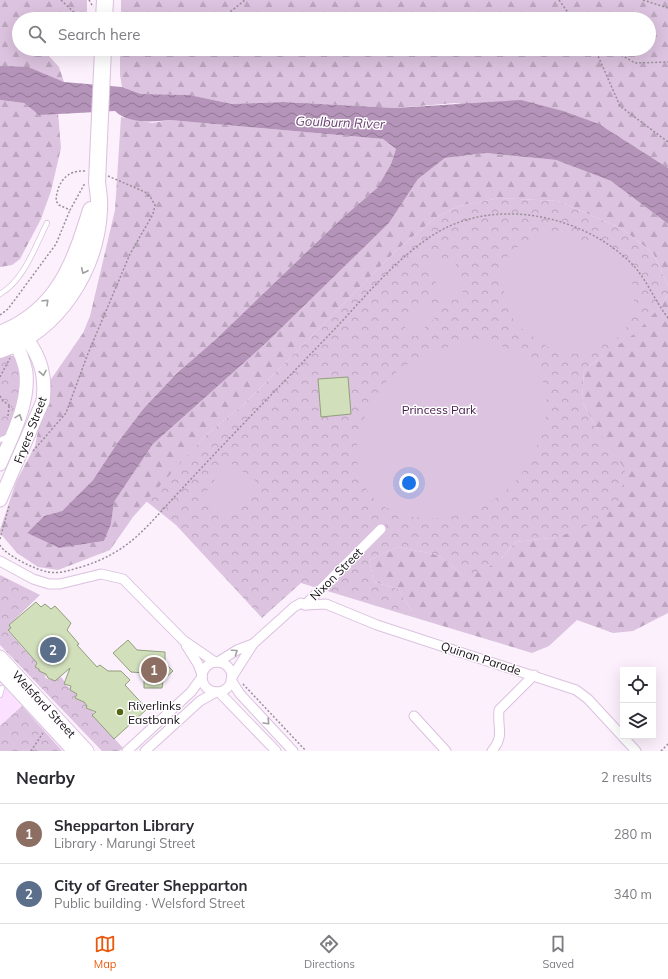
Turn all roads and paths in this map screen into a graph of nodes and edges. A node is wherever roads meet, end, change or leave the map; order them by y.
1 (61, 0) edge
2 (89, 0) edge
3 (245, 0) edge
4 (559, 0) edge
5 (643, 0) edge
6 (668, 8) edge
7 (102, 10) edge
8 (74, 12) edge
9 (230, 12) edge
10 (568, 12) edge
11 (103, 56) edge
12 (598, 56) edge
13 (623, 56) edge
14 (668, 62) edge
15 (668, 142) edge
16 (95, 178) junction
17 (70, 210) junction
18 (47, 223) dead end
19 (0, 294) edge
20 (0, 315) edge
21 (668, 318) edge
22 (0, 334) edge
23 (14, 343) edge
24 (0, 377) edge
25 (0, 396) edge
26 (9, 406) dead end
27 (12, 435) junction
28 (0, 440) edge
29 (33, 451) dead end
30 (0, 464) edge
31 (5, 500) edge
32 (381, 529) dead end
33 (0, 539) edge
34 (0, 545) edge
35 (0, 561) edge
36 (304, 605) junction
37 (183, 640) junction
38 (253, 644) junction
39 (0, 656) edge
40 (216, 662) junction
41 (0, 671) edge
42 (202, 676) junction
43 (534, 676) junction
44 (232, 678) junction
45 (9, 681) junction
46 (243, 684) dead end
47 (217, 692) junction
48 (0, 695) edge
49 (414, 716) dead end
50 (163, 719) junction
51 (171, 727) junction
52 (43, 733) dead end
53 (668, 744) edge
54 (31, 751) edge
55 (74, 751) edge
56 (87, 751) edge
57 (127, 751) edge
58 (145, 751) edge
59 (276, 751) edge
60 (293, 751) edge
61 (306, 751) edge
62 (446, 751) edge
63 (492, 751) edge
64 (636, 751) edge
65 (661, 751) edge

1 - 8 path
2 - 7 path
3 - 9 path
4 - 10 path
5 - 6 path
11 - 16 highway, bridge
12 - 15 path
13 - 14 path
16 - 17 path
16 - 17 path
16 - 23 highway
16 - 29 path
17 - 20 path
18 - 19 lane
21 - 34 path
22 - 23 highway
23 - 24 path
27 -> 23 street, Fryers Street
23 -> 31 street, Fryers Street
25 - 26 path
27 - 28 lane
27 - 30 street, Fryers Street
31 - 33 path
32 - 36 street, Nixon Street
35 - 37 street
36 - 38 street, Nixon Street
36 - 43 street, Quinan Parade
37 - 40 street
37 - 42 street
40 -> 38 street, Nixon Street
38 - 44 street, Nixon Street
39 - 45 street, Welsford Street
40 - 42 street
40 - 44 street
41 - 45 street, Welsford Street
42 - 47 street
42 - 50 street
43 - 63 street
43 - 64 street, Quinan Parade
44 - 47 street
44 -> 60 street
45 - 48 lane
45 - 55 street, Welsford Street
45 - 56 street, Welsford Street
46 - 61 path
47 - 51 street
47 - 59 street
49 - 62 street
50 - 51 street
50 - 57 street
51 - 58 street
52 - 54 path
53 - 65 path

